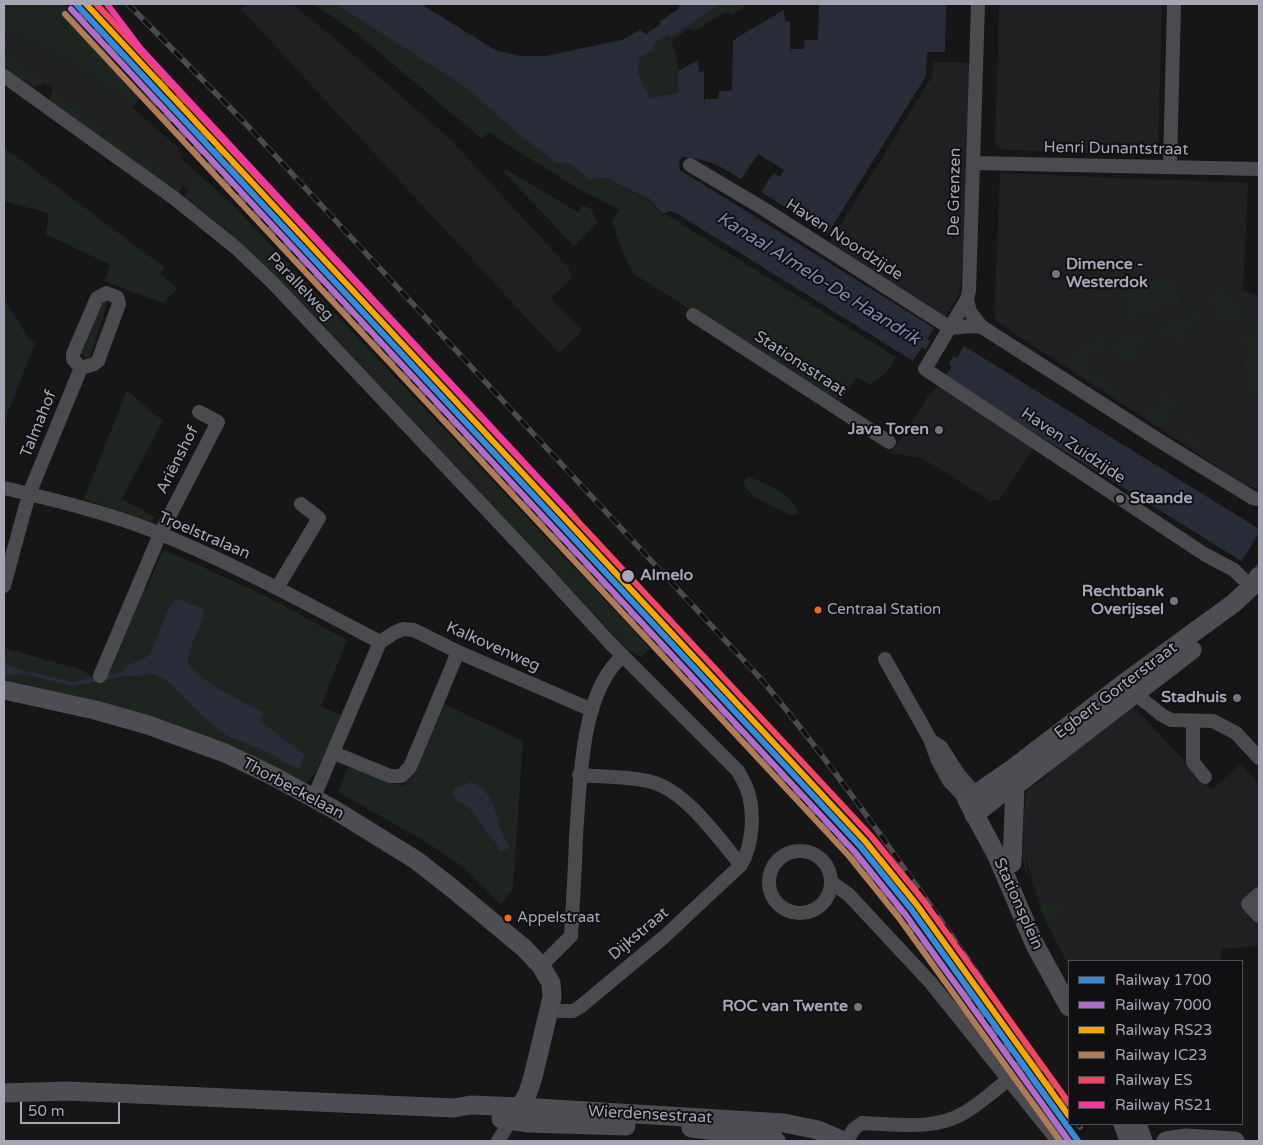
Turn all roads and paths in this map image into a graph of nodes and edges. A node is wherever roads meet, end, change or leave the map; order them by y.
1 (978, 4) edge
2 (1174, 4) edge
3 (4, 76) edge
4 (973, 163) junction
5 (690, 165) dead end
6 (1170, 167) junction
7 (1259, 169) edge
8 (967, 299) junction
9 (693, 315) dead end
10 (982, 327) junction
11 (950, 328) junction
12 (81, 368) junction
13 (925, 369) joint
14 (199, 412) dead end
15 (889, 442) dead end
16 (4, 488) edge
17 (29, 494) junction
18 (1259, 499) edge
19 (301, 504) dead end
20 (160, 534) junction
21 (1251, 577) edge
22 (4, 586) edge
23 (278, 588) junction
24 (1259, 597) edge
25 (380, 642) junction
26 (458, 652) junction
27 (623, 656) junction
28 (885, 659) dead end
29 (100, 676) dead end
30 (1128, 688) junction
31 (4, 690) edge
32 (592, 710) junction
33 (1193, 721) junction
34 (334, 752) junction
35 (1259, 758) edge
36 (579, 775) junction
37 (1205, 776) dead end
38 (1015, 786) junction
39 (314, 799) junction
40 (975, 804) junction
41 (1012, 863) junction
42 (741, 866) junction
43 (831, 882) junction
44 (1259, 894) edge
45 (1259, 916) edge
46 (541, 966) junction
47 (1068, 984) edge
48 (1068, 1005) edge
49 (550, 1010) junction
50 (1008, 1080) junction
51 (4, 1081) edge
52 (67, 1091) junction
53 (4, 1093) edge
54 (515, 1114) junction
55 (1123, 1125) edge
56 (1138, 1125) edge
57 (498, 1141) edge
58 (776, 1141) edge
59 (844, 1141) edge
60 (1058, 1141) edge
61 (1129, 1141) edge
62 (1142, 1141) edge
63 (1166, 1141) edge
64 (1223, 1141) edge

1 - 4 street, De Grenzen
2 - 6 street
3 - 27 street, Parallelweg
4 - 6 street, Henri Dunantstraat
4 - 8 street, De Grenzen
5 - 11 street, Haven Noordzijde
6 - 7 street, Henri Dunantstraat
8 - 10 street
8 - 11 street, De Grenzen
9 - 15 street, Stationsstraat
10 - 11 street
10 - 18 street
11 - 13 street, De Grenzen
12 - 12 street
12 - 17 street, Talmahof
13 - 21 street, Haven Zuidzijde
14 - 20 street, Ariënshof
16 - 17 street, Troelstralaan
17 - 20 street, Troelstralaan
17 - 22 street, Talmahof
19 - 23 street
20 - 23 street, Troelstralaan
20 - 29 street
21 - 30 main road, Egbert Gorterstraat
23 - 25 street, Troelstralaan
24 - 30 main road, Egbert Gorterstraat
25 - 26 street, Kalkovenweg
25 - 34 street
26 - 32 street, Kalkovenweg
26 - 34 street
27 - 32 street
27 - 42 street, Parallelweg
28 - 40 street
30 - 33 street
30 - 38 main road, Egbert Gorterstraat
30 - 40 main road, Egbert Gorterstraat
31 - 39 main road, Thorbeckelaan
32 - 36 street
33 - 35 street
33 - 37 street
34 - 39 street
36 - 42 street
36 - 46 street
38 - 40 main road, Egbert Gorterstraat
38 - 41 main road
39 - 46 main road, Thorbeckelaan
40 - 41 main road, Stationsplein
40 - 48 main road, Stationsplein
41 - 47 main road, Stationsplein
42 - 49 street, Dijkstraat
43 - 43 street
43 - 50 street
44 - 45 street
46 - 49 main road, Thorbeckelaan
49 - 54 main road, Thorbeckelaan
50 - 59 street, Wierdensestraat
50 - 60 street
51 - 52 main road, Wierdensestraat
52 - 53 main road, Wierdensestraat
52 - 54 main road, Wierdensestraat
54 - 57 street
54 - 58 main road, Wierdensestraat
54 - 59 main road, Wierdensestraat
55 - 61 main road
56 - 62 main road
63 - 64 main road

